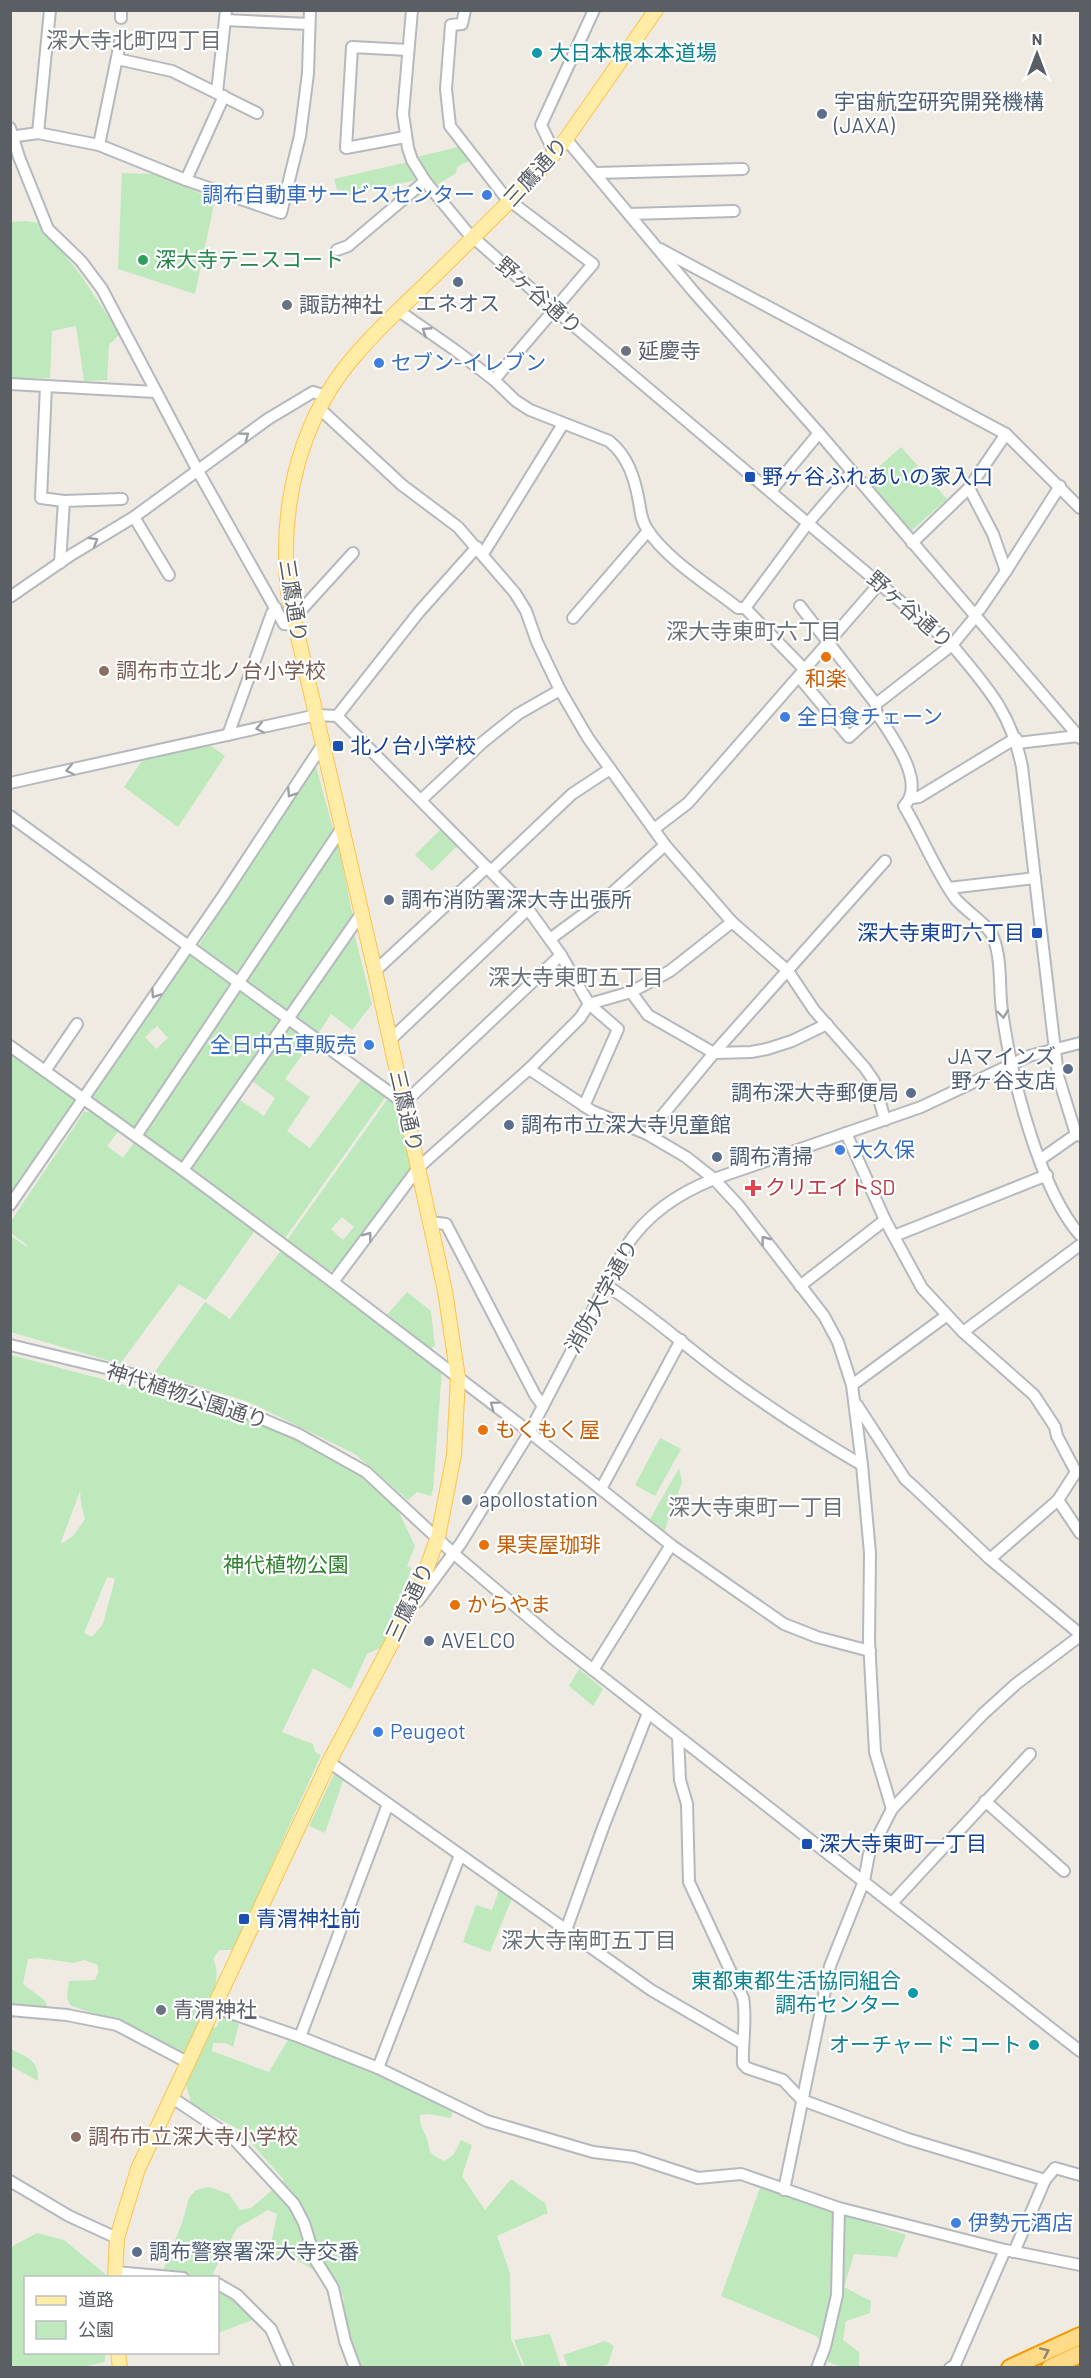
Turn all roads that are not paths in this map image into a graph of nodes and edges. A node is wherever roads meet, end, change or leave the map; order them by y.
1 (50, 10) edge
2 (310, 10) edge
3 (412, 10) edge
4 (465, 10) edge
5 (594, 10) edge
6 (656, 10) edge
7 (225, 15) edge
8 (309, 24) junction
9 (121, 38) dead end
10 (408, 50) junction
11 (117, 59) junction
12 (220, 94) junction
13 (257, 113) dead end
14 (12, 133) edge
15 (38, 134) junction
16 (405, 137) junction
17 (566, 139) junction
18 (99, 145) junction
19 (555, 154) junction
20 (743, 169) dead end
21 (595, 173) junction
22 (186, 180) junction
23 (425, 181) junction
24 (511, 202) junction
25 (734, 211) dead end
26 (629, 214) junction
27 (473, 238) junction
28 (655, 246) junction
29 (337, 250) dead end
30 (554, 309) junction
31 (399, 311) junction
32 (494, 380) junction
33 (10, 384) edge
34 (46, 386) junction
35 (155, 392) junction
36 (322, 402) junction
37 (563, 424) junction
38 (819, 434) junction
39 (1006, 434) junction
40 (198, 471) junction
41 (852, 472) junction
42 (1060, 486) junction
43 (969, 488) junction
44 (771, 491) junction
45 (122, 499) dead end
46 (64, 501) junction
47 (1080, 508) edge
48 (134, 517) junction
49 (808, 523) junction
50 (648, 531) junction
51 (912, 543) junction
52 (480, 551) junction
53 (353, 553) dead end
54 (60, 563) junction
55 (1006, 571) junction
56 (169, 575) dead end
57 (879, 584) junction
58 (10, 597) edge
59 (800, 606) dead end
60 (276, 608) junction
61 (745, 608) junction
62 (975, 615) junction
63 (573, 618) dead end
64 (294, 622) junction
65 (827, 643) junction
66 (952, 645) junction
67 (802, 674) junction
68 (560, 690) junction
69 (876, 708) junction
70 (317, 716) junction
71 (337, 717) junction
72 (228, 735) junction
73 (1079, 737) edge
74 (1016, 740) junction
75 (323, 744) junction
76 (610, 769) junction
77 (10, 783) edge
78 (912, 798) junction
79 (421, 800) junction
80 (10, 816) edge
81 (342, 828) junction
82 (654, 829) junction
83 (665, 845) junction
84 (885, 861) dead end
85 (489, 869) junction
86 (1035, 878) junction
87 (949, 888) junction
88 (528, 909) junction
89 (361, 914) junction
90 (732, 922) junction
91 (550, 939) junction
92 (188, 945) junction
93 (561, 955) junction
94 (375, 971) junction
95 (788, 971) junction
96 (239, 982) junction
97 (631, 993) junction
98 (589, 1004) junction
99 (288, 1018) junction
100 (77, 1024) dead end
101 (826, 1024) junction
102 (390, 1040) junction
103 (1080, 1043) edge
104 (10, 1046) edge
105 (1055, 1048) junction
106 (714, 1053) junction
107 (1013, 1063) junction
108 (529, 1069) junction
109 (45, 1071) junction
110 (84, 1099) junction
111 (404, 1102) junction
112 (584, 1106) junction
113 (885, 1120) junction
114 (846, 1132) junction
115 (647, 1134) junction
116 (1079, 1135) edge
117 (136, 1136) junction
118 (1041, 1159) junction
119 (418, 1167) junction
120 (183, 1170) junction
121 (1047, 1175) junction
122 (714, 1179) junction
123 (10, 1205) edge
124 (885, 1220) junction
125 (430, 1222) junction
126 (1080, 1235) edge
127 (894, 1236) junction
128 (1080, 1245) edge
129 (333, 1282) junction
130 (606, 1285) junction
131 (800, 1286) junction
132 (946, 1316) junction
133 (963, 1332) junction
134 (681, 1340) junction
135 (10, 1345) edge
136 (458, 1378) junction
137 (852, 1385) junction
138 (855, 1402) junction
139 (543, 1406) junction
140 (529, 1432) junction
141 (862, 1465) junction
142 (601, 1489) junction
143 (1058, 1500) junction
144 (1080, 1533) edge
145 (438, 1538) junction
146 (671, 1545) junction
147 (453, 1553) junction
148 (990, 1559) junction
149 (404, 1620) junction
150 (1080, 1635) edge
151 (870, 1651) junction
152 (593, 1670) junction
153 (648, 1713) junction
154 (678, 1737) junction
155 (1030, 1754) dead end
156 (328, 1762) junction
157 (985, 1800) junction
158 (388, 1804) junction
159 (892, 1809) junction
160 (460, 1855) junction
161 (1064, 1871) dead end
162 (864, 1881) junction
163 (892, 1903) junction
164 (566, 1930) junction
165 (213, 2007) junction
166 (10, 2010) edge
167 (300, 2037) junction
168 (742, 2043) junction
169 (1078, 2045) edge
170 (187, 2062) junction
171 (378, 2068) junction
172 (171, 2097) junction
173 (801, 2100) junction
174 (1080, 2175) edge
175 (1045, 2180) junction
176 (10, 2181) edge
177 (784, 2190) junction
178 (839, 2208) junction
179 (117, 2238) junction
180 (1009, 2251) junction
181 (1080, 2265) edge
182 (115, 2275) edge
183 (149, 2276) edge
184 (219, 2285) edge
185 (1080, 2336) edge
186 (1080, 2354) edge
187 (288, 2367) edge
188 (355, 2367) edge
189 (817, 2367) edge
190 (954, 2367) edge
191 (1010, 2367) edge
192 (1050, 2367) edge

1 - 15 street
2 - 8 street
3 - 10 street, 野ヶ谷通り
4 - 24 street
5 - 19 street
6 - 17 main road, 三鷹通り
7 - 8 street
7 - 12 street
8 - 22 street
9 - 11 street
10 - 16 street, 野ヶ谷通り
10 - 16 street
11 - 12 street
11 - 18 street
12 - 13 street
12 - 22 street
14 - 15 street
14 - 35 street
15 - 18 street
16 - 23 street, 野ヶ谷通り
17 - 19 main road, 三鷹通り
17 - 21 street
18 - 22 street
19 - 24 main road, 三鷹通り
20 - 21 street
21 - 26 street
23 - 27 street, 野ヶ谷通り
23 - 29 street
24 - 27 main road, 三鷹通り
24 - 30 street
25 - 26 street
26 - 28 street
27 - 30 street, 野ヶ谷通り
27 - 31 main road, 三鷹通り
28 - 38 street
28 - 39 street
30 - 32 street
30 - 44 street, 野ヶ谷通り
32 -> 31 street
31 - 36 main road, 三鷹通り
32 - 37 street
33 - 34 street
34 - 35 street
34 - 46 street
35 - 40 street
40 -> 36 street
36 - 52 street
36 - 64 main road, 三鷹通り
37 - 50 street
37 - 52 street
38 - 41 street
38 - 44 street
39 - 42 street
39 - 43 street
40 - 48 street
40 - 60 street
41 - 49 street
41 - 51 street
42 - 47 street
42 - 55 street
43 - 51 street
43 - 55 street
44 - 49 street, 野ヶ谷通り
45 - 46 street
46 - 54 street
54 -> 48 street
48 - 56 street
49 - 57 street, 野ヶ谷通り
49 - 61 street
50 - 61 street
50 - 63 street
51 - 62 street
52 - 68 street
52 - 71 street
53 - 64 street
54 - 58 street
55 - 62 street
57 - 65 street
57 - 66 street, 野ヶ谷通り
59 - 65 street
60 - 64 street
60 - 72 street
61 - 67 street
62 - 66 street
62 - 73 street
64 - 70 main road, 三鷹通り
65 - 67 street
65 - 69 street
66 - 69 street
66 - 74 street, 野ヶ谷通り
67 - 69 street
67 - 82 street
68 - 76 street
68 - 79 street
69 - 78 street
70 - 71 street
70 -> 72 street
70 - 75 main road, 三鷹通り
71 - 79 street
72 -> 77 street
73 - 74 street
74 - 78 street
74 - 86 street, 野ヶ谷通り
75 - 81 main road, 三鷹通り
75 -> 92 street
76 - 82 street
76 - 85 street
78 - 87 street
79 - 85 street
80 - 92 street
81 - 89 main road, 三鷹通り
81 - 96 street
82 - 83 street
83 - 90 street
83 - 91 street
84 - 95 street
85 - 88 street
85 - 94 street
86 - 87 street
86 - 105 street, 野ヶ谷通り
87 -> 107 street
88 - 91 street
88 - 102 street
89 - 94 main road, 三鷹通り
89 - 99 street
90 - 95 street
90 - 97 street
91 - 93 street
92 - 96 street
92 -> 110 street
93 - 98 street
93 - 111 street
94 - 102 main road, 三鷹通り
95 - 101 street
95 - 106 street
96 - 99 street
96 - 117 street
97 - 98 street
97 - 106 street
98 - 108 street
98 - 112 street
99 - 111 street
99 - 120 street
100 - 109 street
101 - 106 street
101 - 113 street
102 - 111 main road, 三鷹通り
103 - 105 street, 消防大学通り
104 - 109 street
105 - 107 street, 消防大学通り
105 - 116 street, 野ヶ谷通り
106 - 115 street
107 - 113 street, 消防大学通り
107 - 118 street
108 - 112 street
108 - 119 street
109 - 110 street
110 - 117 street
110 - 123 street
111 - 119 main road, 三鷹通り
112 - 115 street
113 - 114 street, 消防大学通り
114 - 122 street, 消防大学通り
114 - 124 street
115 - 122 street
116 - 118 street
117 - 120 street
118 - 121 street
119 - 125 main road, 三鷹通り
129 -> 119 street
120 - 129 street
121 - 126 street
121 - 127 street
122 - 130 street, 消防大学通り
131 -> 122 street
124 - 127 street
124 - 131 street
125 - 136 main road, 三鷹通り
125 - 139 street
127 - 132 street
128 - 133 street
129 - 136 street
130 - 134 street
130 - 139 street, 消防大学通り
131 - 137 street
132 - 133 street
132 - 137 street
133 - 143 street
134 - 141 street
134 - 142 street
135 - 145 street, 神代植物公園通り
140 -> 136 street
136 - 145 main road, 三鷹通り
137 - 138 street
138 - 141 street
138 - 148 street
139 - 140 street, 消防大学通り
140 - 142 street
140 - 147 street, 消防大学通り
141 - 151 street
142 - 146 street
143 - 144 street
143 - 148 street
145 - 147 street, 神代植物公園通り
145 - 149 main road, 三鷹通り
146 - 151 street
146 - 152 street
147 - 149 street, 消防大学通り
147 - 152 street, 神代植物公園通り
148 - 150 street
149 - 156 main road, 三鷹通り
150 - 159 street
151 - 159 street
152 - 153 street, 神代植物公園通り
153 - 154 street, 神代植物公園通り
153 - 164 street
154 - 162 street, 神代植物公園通り
154 - 168 street
155 - 157 street
156 - 158 street
156 - 165 main road, 三鷹通り
157 - 161 street
157 - 163 street
158 - 160 street
158 - 167 street
159 - 162 street
160 - 164 street
160 - 171 street
162 - 163 street, 神代植物公園通り
162 - 173 street
163 - 169 street, 神代植物公園通り
164 - 168 street
165 - 167 street
165 - 170 main road, 三鷹通り
166 - 170 street
167 - 171 street
168 - 173 street
170 - 172 main road, 三鷹通り
171 - 177 street
172 - 179 main road, 三鷹通り
172 - 188 street
173 - 175 street
173 - 177 street
174 - 175 street
175 - 180 street
176 - 179 street
177 - 178 street
178 - 180 street
178 - 189 street
179 - 182 main road, 三鷹通り
180 - 181 street
180 - 190 street
182 - 183 street
184 - 187 street
191 -> 185 highway
186 - 192 highway

